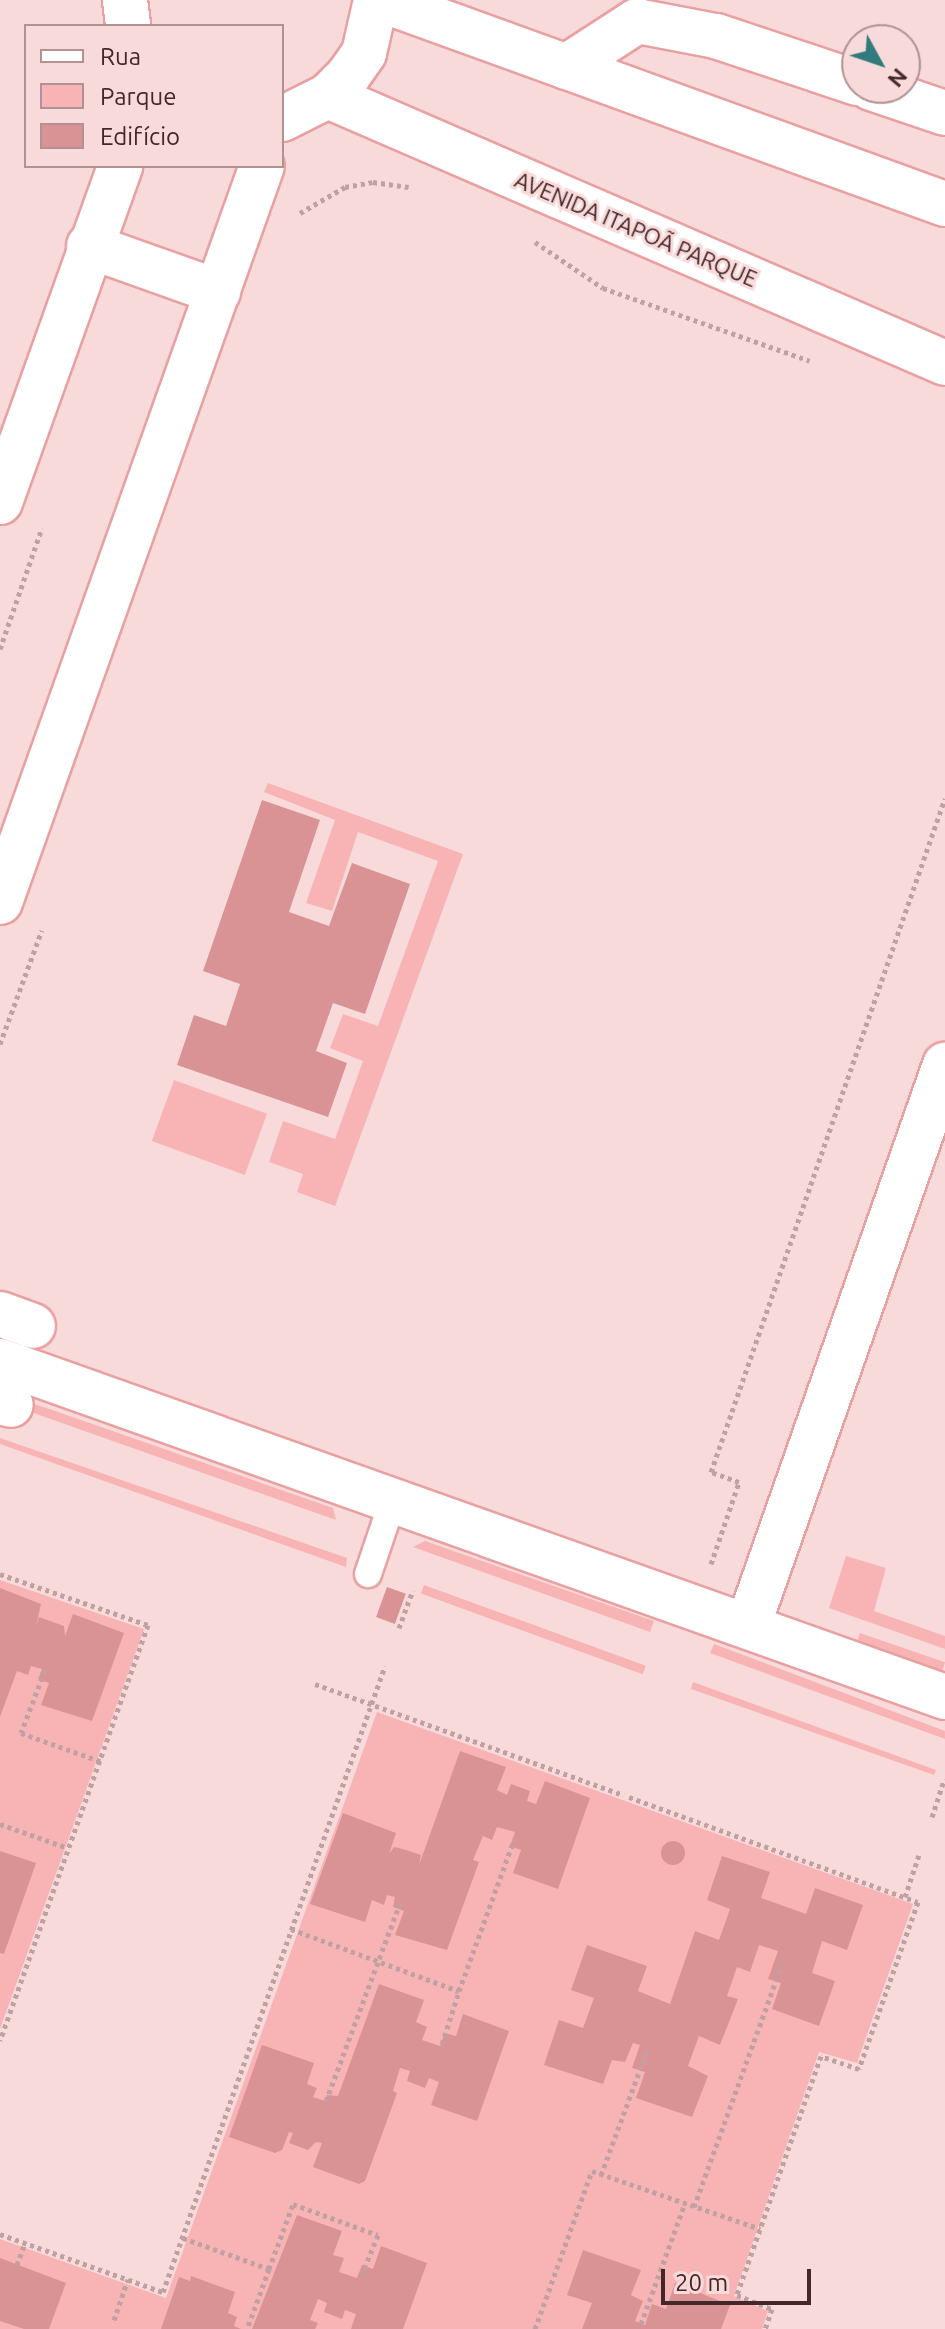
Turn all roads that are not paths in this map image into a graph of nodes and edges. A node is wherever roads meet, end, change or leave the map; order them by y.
1 (125, 0) edge
2 (376, 0) edge
3 (382, 0) edge
4 (128, 24) edge
5 (566, 67) junction
6 (841, 78) edge
7 (328, 96) junction
8 (918, 104) edge
9 (945, 113) edge
10 (284, 118) edge
11 (119, 168) edge
12 (261, 168) edge
13 (945, 204) edge
14 (89, 246) junction
15 (218, 292) junction
16 (945, 363) edge
17 (0, 502) edge
18 (0, 902) edge
19 (945, 1065) edge
20 (0, 1361) edge
21 (393, 1500) junction
22 (368, 1574) dead end
23 (748, 1626) junction
24 (945, 1697) edge

1 - 4 street
2 - 7 street
3 - 5 street
5 - 6 street
5 - 13 street
7 - 10 street
7 - 16 street, AVENIDA ITAPOÃ PARQUE
8 - 9 street
11 - 14 street
12 - 15 street
14 - 15 street
14 - 17 street
15 - 18 street
19 - 23 street
20 - 21 street
21 - 22 lane
21 - 23 street
23 - 24 street

